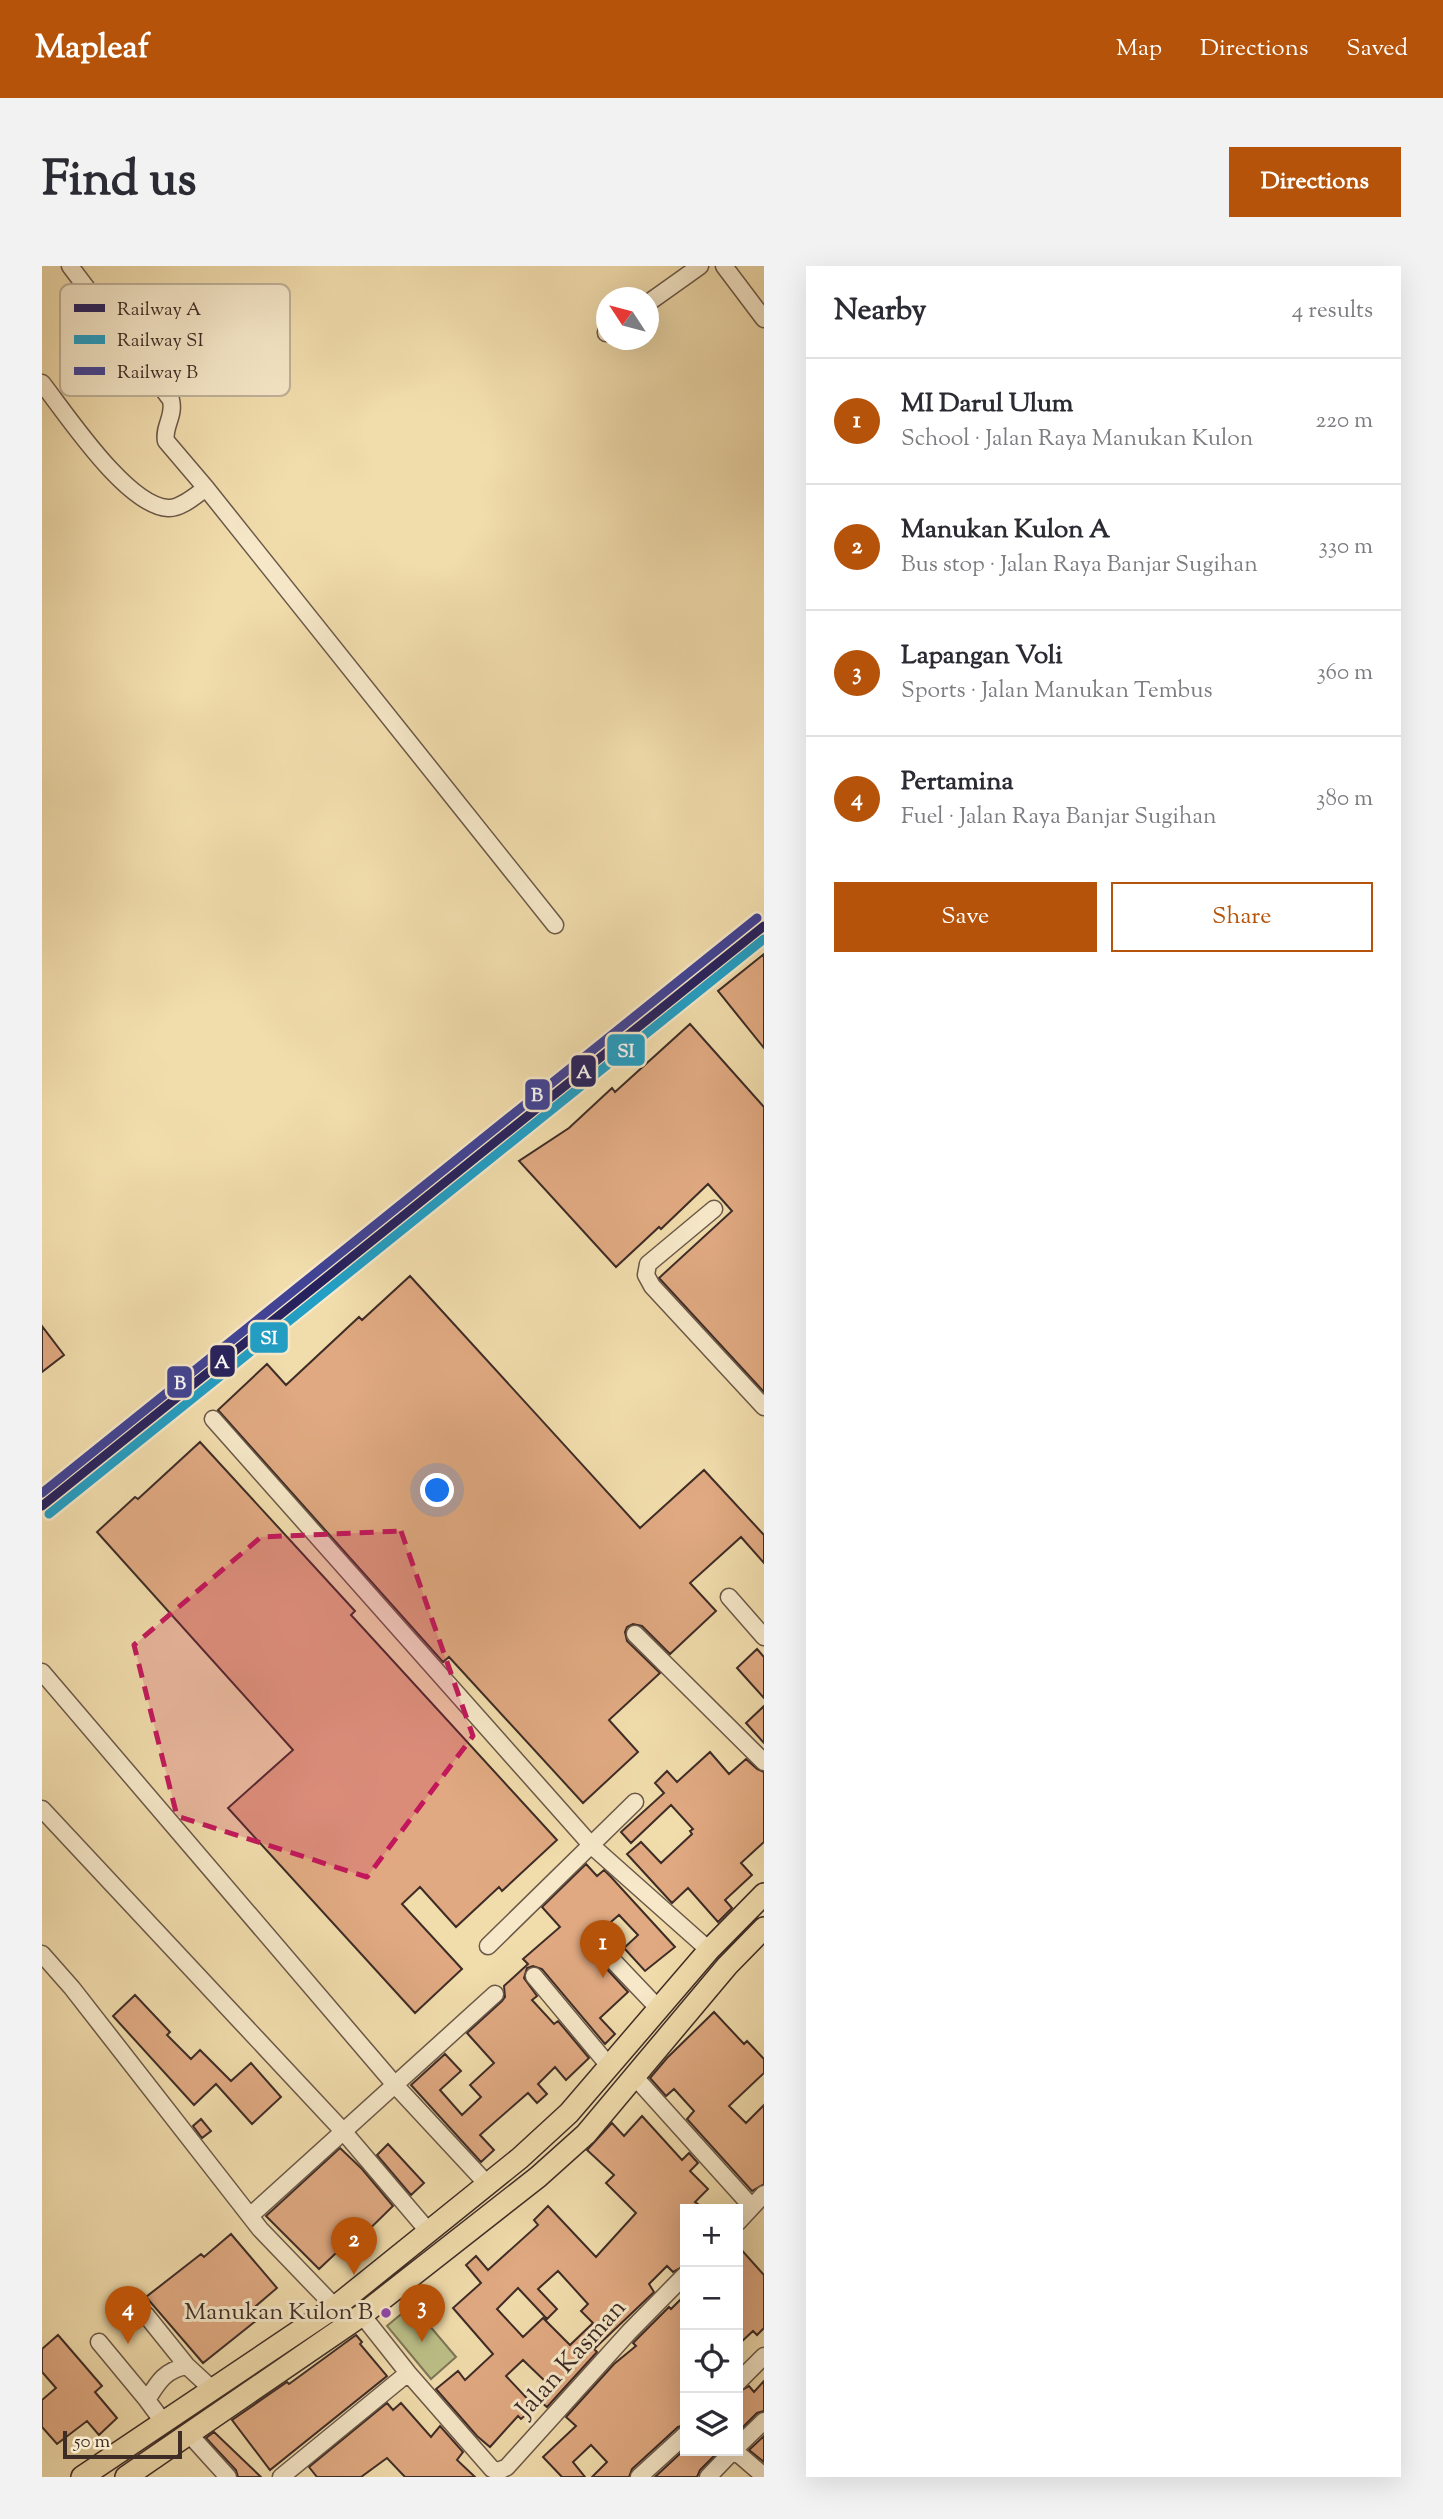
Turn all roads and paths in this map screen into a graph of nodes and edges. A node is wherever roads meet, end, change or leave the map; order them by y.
1 (70, 266) edge
2 (700, 266) edge
3 (724, 266) edge
4 (83, 284) edge
5 (659, 296) edge
6 (764, 319) edge
7 (42, 383) edge
8 (167, 396) edge
9 (206, 488) junction
10 (555, 925) dead end
11 (714, 1209) dead end
12 (764, 1407) edge
13 (213, 1419) dead end
14 (729, 1597) dead end
15 (635, 1634) dead end
16 (764, 1637) edge
17 (42, 1672) edge
18 (764, 1762) edge
19 (635, 1802) dead end
20 (42, 1809) edge
21 (592, 1846) junction
22 (764, 1894) edge
23 (764, 1928) edge
24 (488, 1946) dead end
25 (602, 1949) dead end
26 (709, 1950) junction
27 (42, 1954) edge
28 (534, 1976) dead end
29 (495, 1994) dead end
30 (659, 2009) junction
31 (677, 2025) junction
32 (610, 2067) junction
33 (634, 2077) junction
34 (396, 2086) junction
35 (343, 2131) junction
36 (488, 2185) junction
37 (764, 2194) edge
38 (752, 2207) junction
39 (250, 2216) junction
40 (743, 2217) edge
41 (429, 2232) junction
42 (680, 2280) edge
43 (335, 2306) junction
44 (146, 2315) dead end
45 (362, 2315) junction
46 (99, 2342) dead end
47 (764, 2356) edge
48 (187, 2366) junction
49 (408, 2373) junction
50 (743, 2377) edge
51 (212, 2389) junction
52 (147, 2400) junction
53 (764, 2421) edge
54 (164, 2423) junction
55 (188, 2434) junction
56 (680, 2440) edge
57 (743, 2441) edge
58 (729, 2456) edge
59 (740, 2456) edge
60 (764, 2476) edge
61 (82, 2477) edge
62 (127, 2477) edge
63 (228, 2477) edge
64 (281, 2477) edge
65 (639, 2477) edge
66 (708, 2477) edge

1 - 4 street
2 - 5 street
3 - 6 street
7 - 9 street
8 - 9 street
9 - 10 street
11 - 12 street
13 - 21 street
14 - 16 street
15 - 18 street
17 - 34 street
19 - 21 street
20 - 35 street
21 - 24 street
21 - 26 street
22 - 26 main road
23 - 31 main road
25 - 30 street
26 - 30 main road
27 - 39 street
28 - 32 street
29 - 34 street
30 - 31 main road
30 - 32 main road
31 - 33 main road
32 - 36 main road
33 - 38 street
33 - 45 main road
34 - 35 street
34 - 36 street
35 - 39 street
35 - 41 street
36 - 41 main road
37 - 38 street
38 - 40 street
39 - 43 street
41 - 43 main road
42 - 49 street, Jalan Kasman
43 - 51 main road
44 - 48 street
45 - 49 street
45 - 55 main road
46 - 52 street
47 - 50 street
48 - 51 street
48 - 52 street
49 - 64 street
51 - 54 main road
52 - 54 street
53 - 57 street
54 - 61 main road
55 - 62 main road
55 - 63 street
56 - 65 street
58 - 66 street
59 - 60 street

